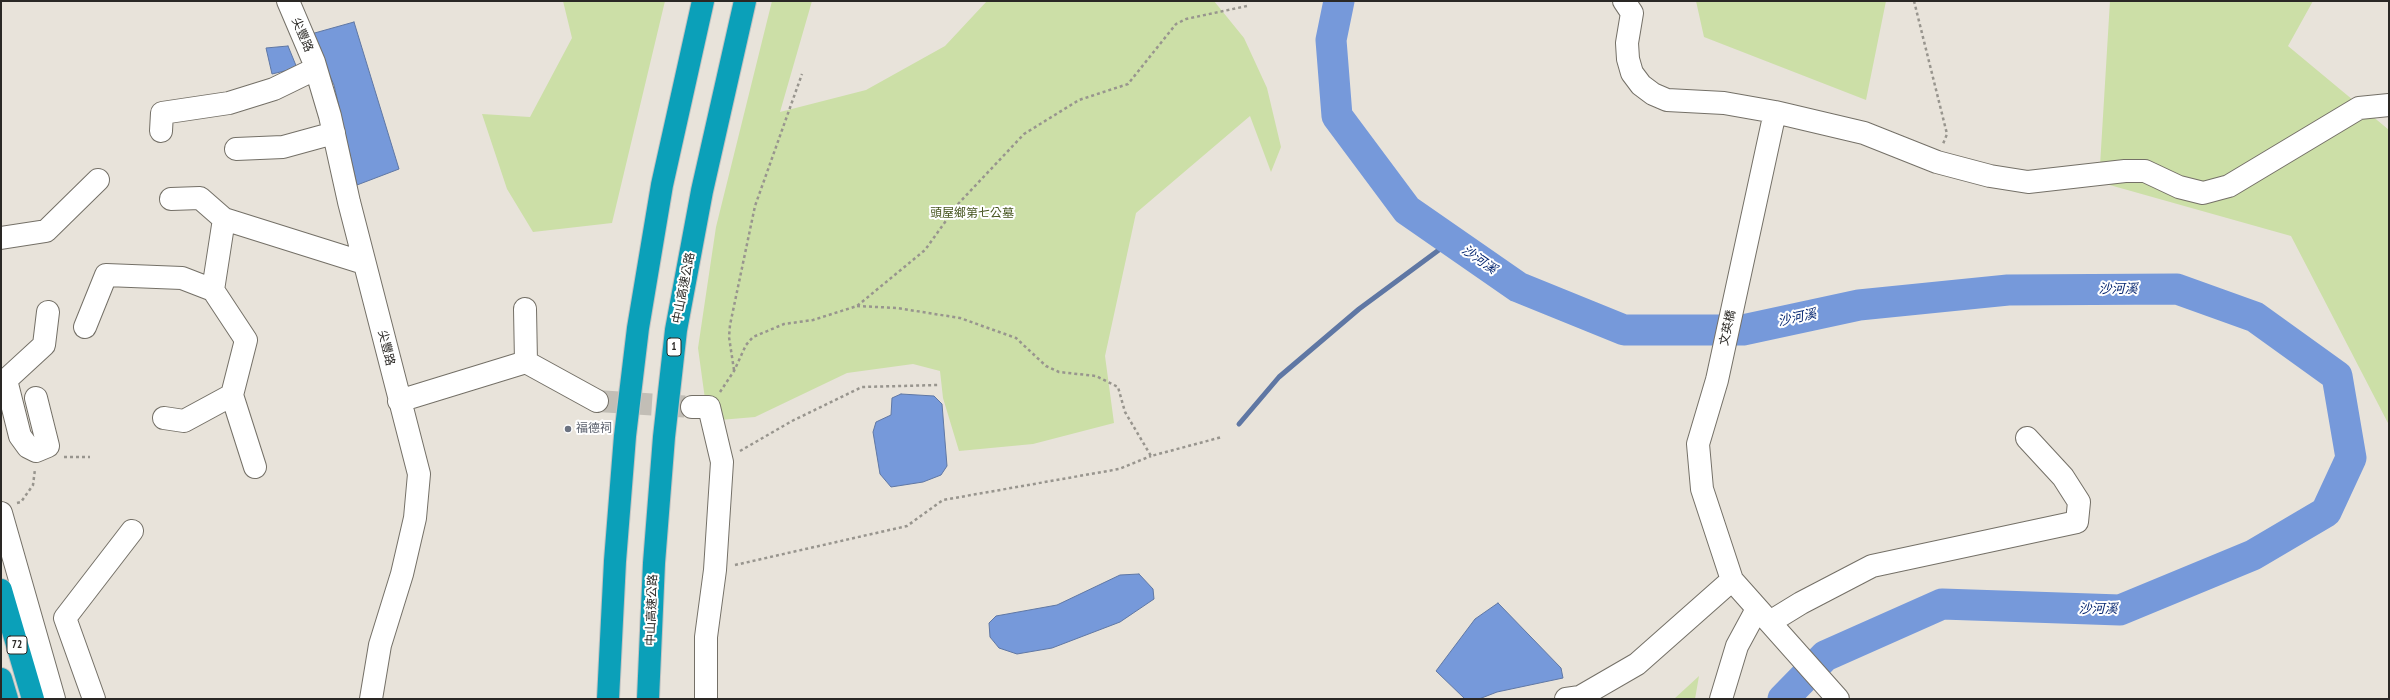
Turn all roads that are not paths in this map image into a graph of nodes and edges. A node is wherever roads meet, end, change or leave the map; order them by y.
1 (288, 1) edge
2 (703, 1) edge
3 (745, 1) edge
4 (1624, 1) edge
5 (315, 69) junction
6 (2389, 104) edge
7 (1775, 112) junction
8 (161, 130) dead end
9 (334, 133) junction
10 (236, 149) dead end
11 (98, 180) dead end
12 (172, 199) dead end
13 (224, 219) junction
14 (1, 238) edge
15 (364, 263) junction
16 (213, 290) junction
17 (526, 309) dead end
18 (48, 312) dead end
19 (85, 327) dead end
20 (526, 362) junction
21 (3, 381) edge
22 (232, 395) junction
23 (36, 398) dead end
24 (399, 401) junction
25 (597, 401) tunnel mouth
26 (701, 407) road end
27 (164, 418) dead end
28 (2027, 438) dead end
29 (255, 468) dead end
30 (8, 508) edge
31 (132, 531) dead end
32 (1732, 580) junction
33 (1, 590) edge
34 (1768, 620) junction
35 (1, 679) edge
36 (1837, 698) edge
37 (7, 699) edge
38 (33, 699) edge
39 (54, 699) edge
40 (94, 699) edge
41 (371, 699) edge
42 (608, 699) edge
43 (648, 699) edge
44 (706, 699) edge
45 (1566, 699) edge
46 (1721, 699) edge

1 - 5 street, 尖豐路
2 - 42 highway
3 - 43 highway, 中山高速公路 / 1
4 - 7 street
5 - 8 street
5 - 9 street, 尖豐路
6 - 7 street
7 - 32 street, 文英橋
9 - 10 street
9 - 15 street, 尖豐路
11 - 14 street
12 - 13 street
13 - 15 street
13 - 16 street
15 - 24 street, 尖豐路
16 - 19 street
16 - 22 street
17 - 20 street
18 - 21 street
20 - 24 street
20 - 25 street
21 - 23 street
22 - 27 street
22 - 29 street
24 - 41 street, 尖豐路
26 - 44 street
28 - 34 street
30 - 39 street
31 - 40 street
32 - 34 street
32 - 45 street
33 - 38 highway, 72
34 - 36 street
34 - 46 street
35 - 37 highway

